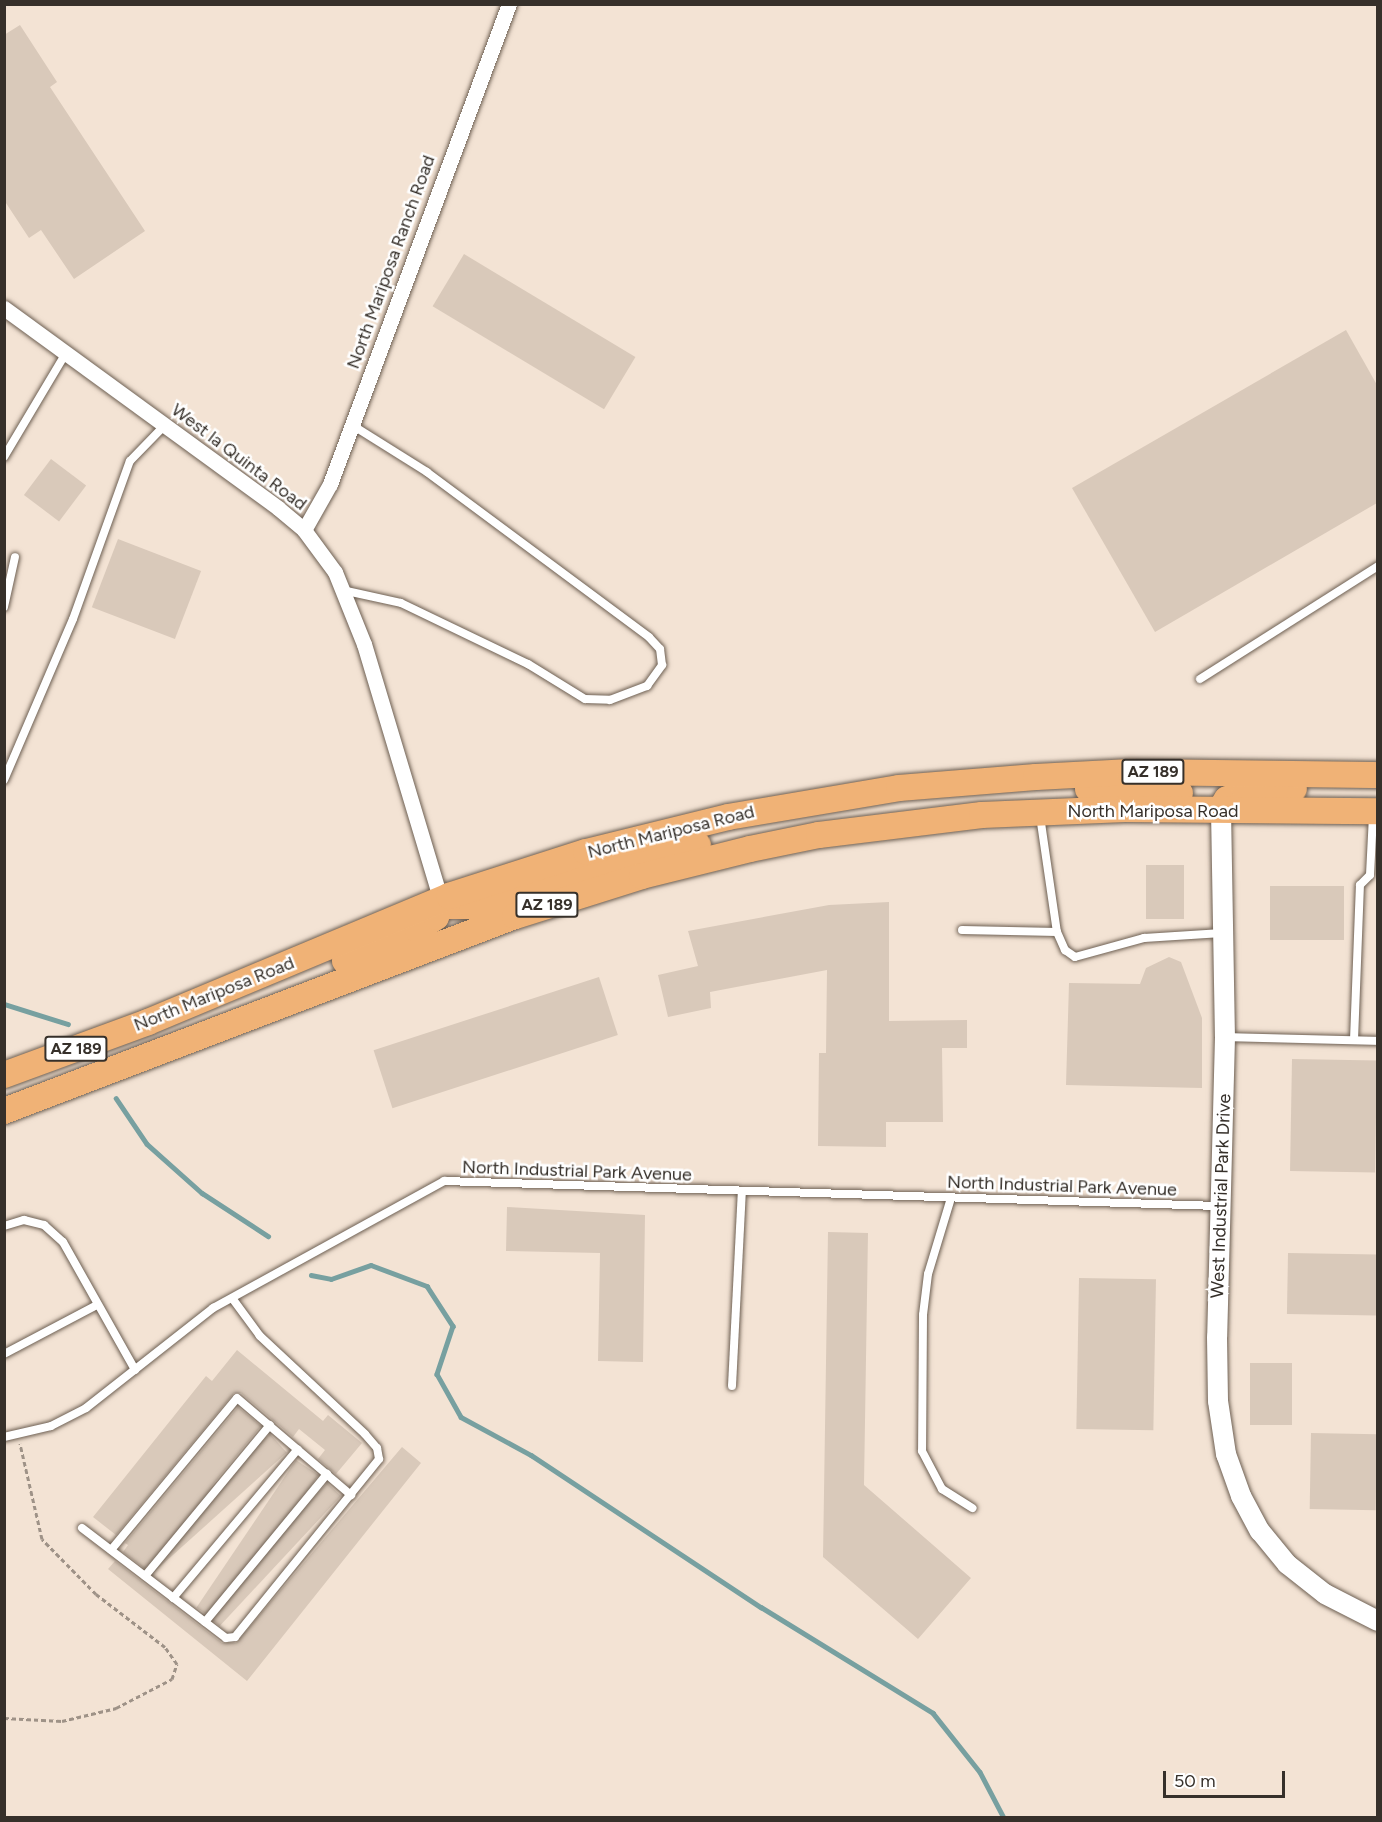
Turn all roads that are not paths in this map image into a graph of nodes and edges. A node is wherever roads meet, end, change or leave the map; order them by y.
1 (509, 4) edge
2 (4, 308) edge
3 (66, 353) junction
4 (165, 425) junction
5 (352, 425) junction
6 (4, 457) edge
7 (304, 530) junction
8 (15, 557) dead end
9 (1377, 566) edge
10 (342, 590) junction
11 (4, 608) edge
12 (1200, 679) dead end
13 (1377, 775) edge
14 (4, 780) edge
15 (1377, 782) edge
16 (928, 785) junction
17 (1221, 810) junction
18 (1375, 810) edge
19 (1040, 811) junction
20 (934, 820) junction
21 (441, 900) junction
22 (962, 930) dead end
23 (1057, 932) junction
24 (1223, 933) junction
25 (163, 1035) junction
26 (1225, 1037) junction
27 (1354, 1040) junction
28 (1377, 1041) edge
29 (4, 1075) edge
30 (16, 1107) edge
31 (742, 1191) junction
32 (951, 1198) junction
33 (1221, 1206) junction
34 (4, 1226) edge
35 (232, 1298) junction
36 (97, 1305) junction
37 (4, 1354) edge
38 (135, 1370) junction
39 (732, 1386) dead end
40 (270, 1425) junction
41 (4, 1437) edge
42 (298, 1449) junction
43 (327, 1474) junction
44 (351, 1495) junction
45 (973, 1508) dead end
46 (82, 1528) dead end
47 (111, 1550) junction
48 (145, 1576) junction
49 (173, 1598) junction
50 (1377, 1621) edge
51 (205, 1622) junction

1 - 5 street, North Mariposa Ranch Road
2 - 3 street, West la Quinta Road
3 - 4 street, West la Quinta Road
3 - 6 lane
4 - 7 street, West la Quinta Road
4 - 14 lane
5 - 7 street, North Mariposa Ranch Road
5 - 10 lane
7 - 10 street, West la Quinta Road
8 - 11 lane
9 - 12 lane
10 - 21 street, West la Quinta Road
13 - 16 highway, North Mariposa Road / AZ 189
15 - 17 highway
16 - 17 highway
16 - 21 highway, North Mariposa Road / AZ 189
17 - 18 highway, North Mariposa Road / AZ 189
17 - 19 highway, North Mariposa Road / AZ 189
17 - 24 street, West Industrial Park Drive
18 - 27 lane
19 - 20 highway, North Mariposa Road / AZ 189
19 - 23 lane
20 - 21 highway
20 - 25 highway, North Mariposa Road / AZ 189
21 - 25 highway, North Mariposa Road / AZ 189
22 - 23 lane
23 - 24 lane
24 - 26 street, West Industrial Park Drive
25 - 29 highway, North Mariposa Road / AZ 189
25 - 30 highway, North Mariposa Road / AZ 189
26 - 27 lane
26 - 33 street, West Industrial Park Drive
27 - 28 lane
31 - 32 lane, North Industrial Park Avenue
31 - 35 lane, North Industrial Park Avenue
31 - 39 lane
32 - 33 lane, North Industrial Park Avenue
32 - 45 lane
33 - 50 street, West Industrial Park Drive
34 - 36 lane
35 - 38 lane, North Industrial Park Avenue
35 - 44 lane
36 - 37 lane
36 - 38 lane
38 - 41 lane, North Industrial Park Avenue
40 - 42 lane
40 - 47 lane
40 - 48 lane
42 - 43 lane
42 - 49 lane
43 - 44 lane
43 - 51 lane
44 - 51 lane
46 - 47 lane
47 - 48 lane
48 - 49 lane
49 - 51 lane

